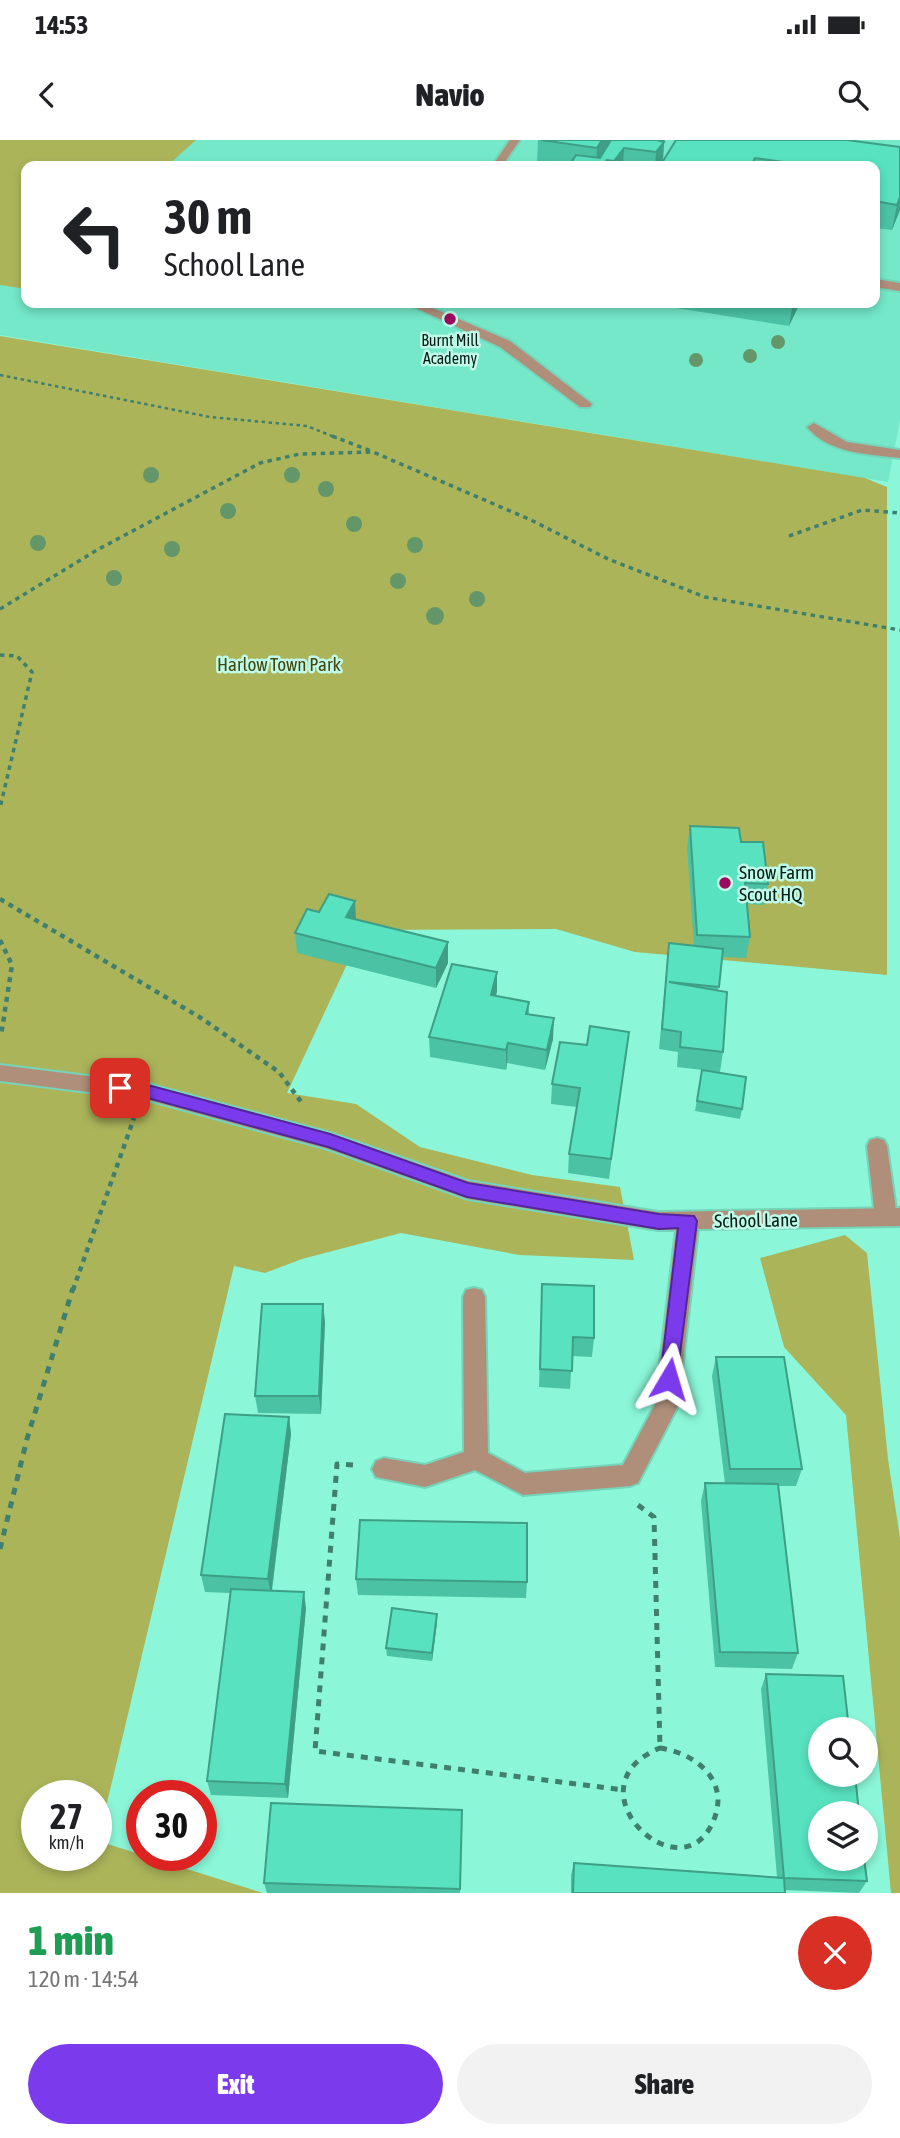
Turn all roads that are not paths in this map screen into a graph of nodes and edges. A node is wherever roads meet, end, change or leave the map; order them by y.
1 (515, 140) edge
2 (500, 161) edge
3 (880, 284) edge
4 (900, 287) edge
5 (422, 308) edge
6 (585, 404) dead end
7 (814, 427) dead end
8 (900, 454) edge
9 (0, 1073) edge
10 (877, 1146) dead end
11 (893, 1217) edge
12 (688, 1221) junction
13 (474, 1297) dead end
14 (476, 1459) junction
15 (384, 1469) road end

1 - 2 street
3 - 4 street
5 - 6 street
7 - 8 street
9 - 12 street, School Lane
10 - 11 street
11 - 12 street, School Lane
12 - 14 street
13 - 14 street
14 - 15 street

